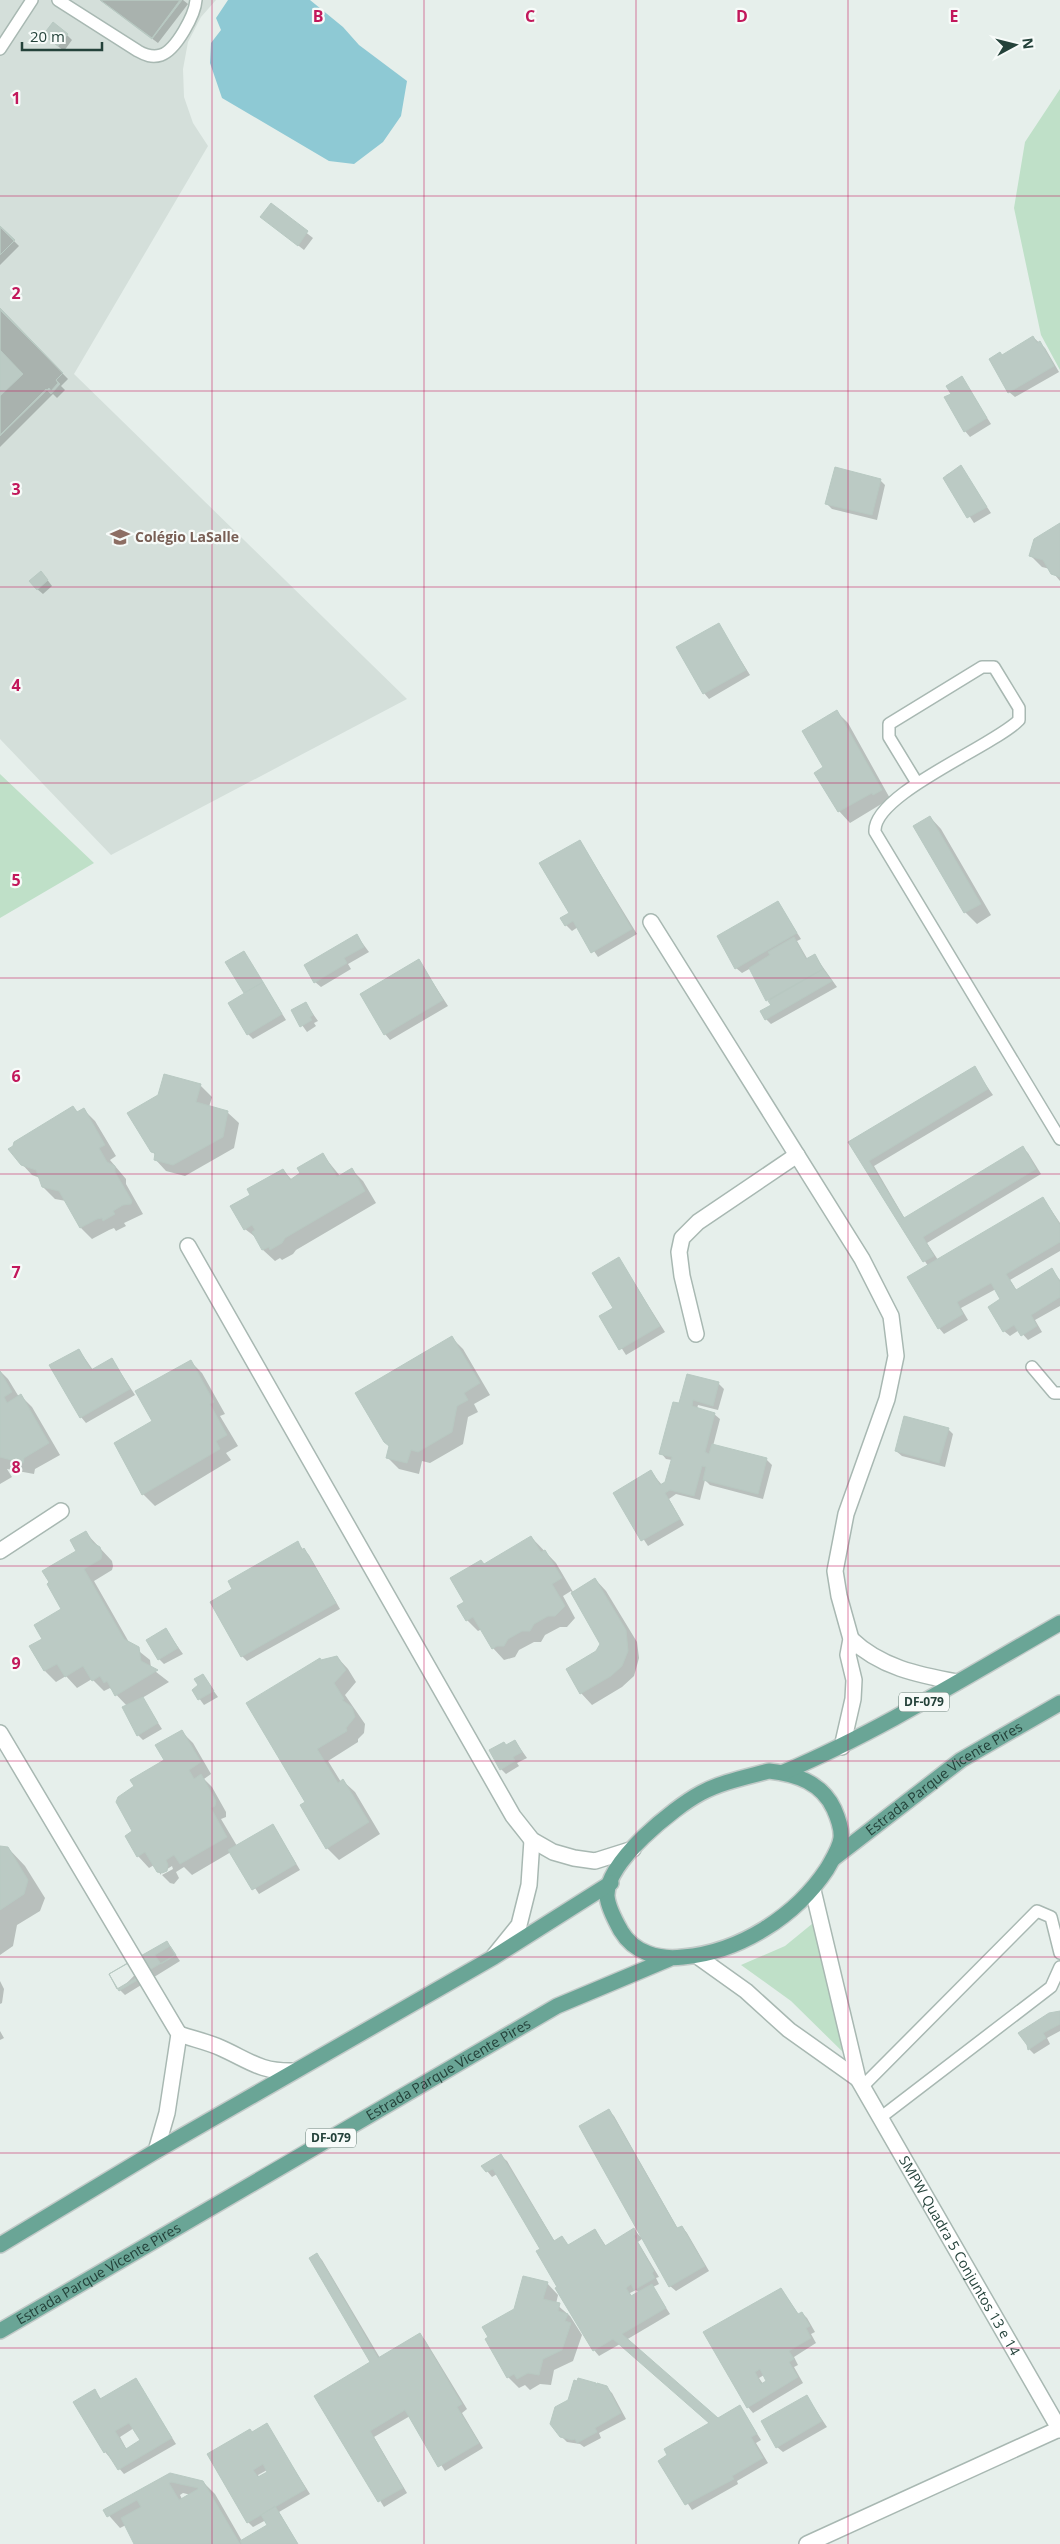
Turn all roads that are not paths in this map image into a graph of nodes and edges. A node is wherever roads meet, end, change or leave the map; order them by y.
1 (32, 0) edge
2 (58, 0) edge
3 (196, 0) edge
4 (0, 49) edge
5 (917, 783) junction
6 (651, 922) dead end
7 (1060, 1139) edge
8 (797, 1155) junction
9 (188, 1246) dead end
10 (696, 1334) dead end
11 (1032, 1367) dead end
12 (1060, 1393) edge
13 (61, 1511) dead end
14 (0, 1551) edge
15 (1060, 1623) edge
16 (850, 1639) junction
17 (957, 1682) junction
18 (1060, 1703) edge
19 (0, 1732) edge
20 (842, 1747) junction
21 (784, 1772) junction
22 (532, 1840) junction
23 (632, 1849) junction
24 (833, 1859) junction
25 (611, 1882) junction
26 (813, 1890) junction
27 (1060, 1953) edge
28 (697, 1956) junction
29 (494, 1957) junction
30 (669, 1959) junction
31 (1060, 1966) edge
32 (179, 2034) junction
33 (294, 2071) junction
34 (860, 2083) junction
35 (880, 2118) junction
36 (156, 2151) junction
37 (0, 2245) edge
38 (0, 2330) edge
39 (1060, 2430) edge
40 (807, 2544) edge

1 - 4 lane
2 - 3 lane
5 - 5 lane
5 - 7 lane
6 - 8 street
8 - 10 street
8 - 16 street
9 - 22 street
11 - 12 lane
13 - 14 street
15 - 17 main road, DF-079
16 - 17 street
16 - 20 street
17 - 20 main road, DF-079
18 - 24 main road, Estrada Parque Vicente Pires / DF-079
19 - 32 street
20 - 21 main road, DF-079
21 - 23 main road, DF-079
21 - 24 main road, DF-079
22 - 23 street
22 - 29 street
23 - 25 main road, DF-079
24 - 26 main road, DF-079
25 - 29 main road, DF-079
25 - 30 main road, DF-079
26 - 28 main road, DF-079
26 - 34 street, SMPW Quadra 5 Conjuntos 13 e 14
27 - 34 lane
28 - 30 main road, DF-079
28 - 34 street, SMPW Quadra 5 Conjuntos 13 e 14
29 - 33 main road, DF-079
30 - 38 main road, Estrada Parque Vicente Pires / DF-079
31 - 35 lane
32 - 33 street
32 - 36 street
33 - 36 main road, DF-079
34 - 35 street, SMPW Quadra 5 Conjuntos 13 e 14
35 - 39 street, SMPW Quadra 5 Conjuntos 13 e 14
36 - 37 main road, DF-079
39 - 40 street

